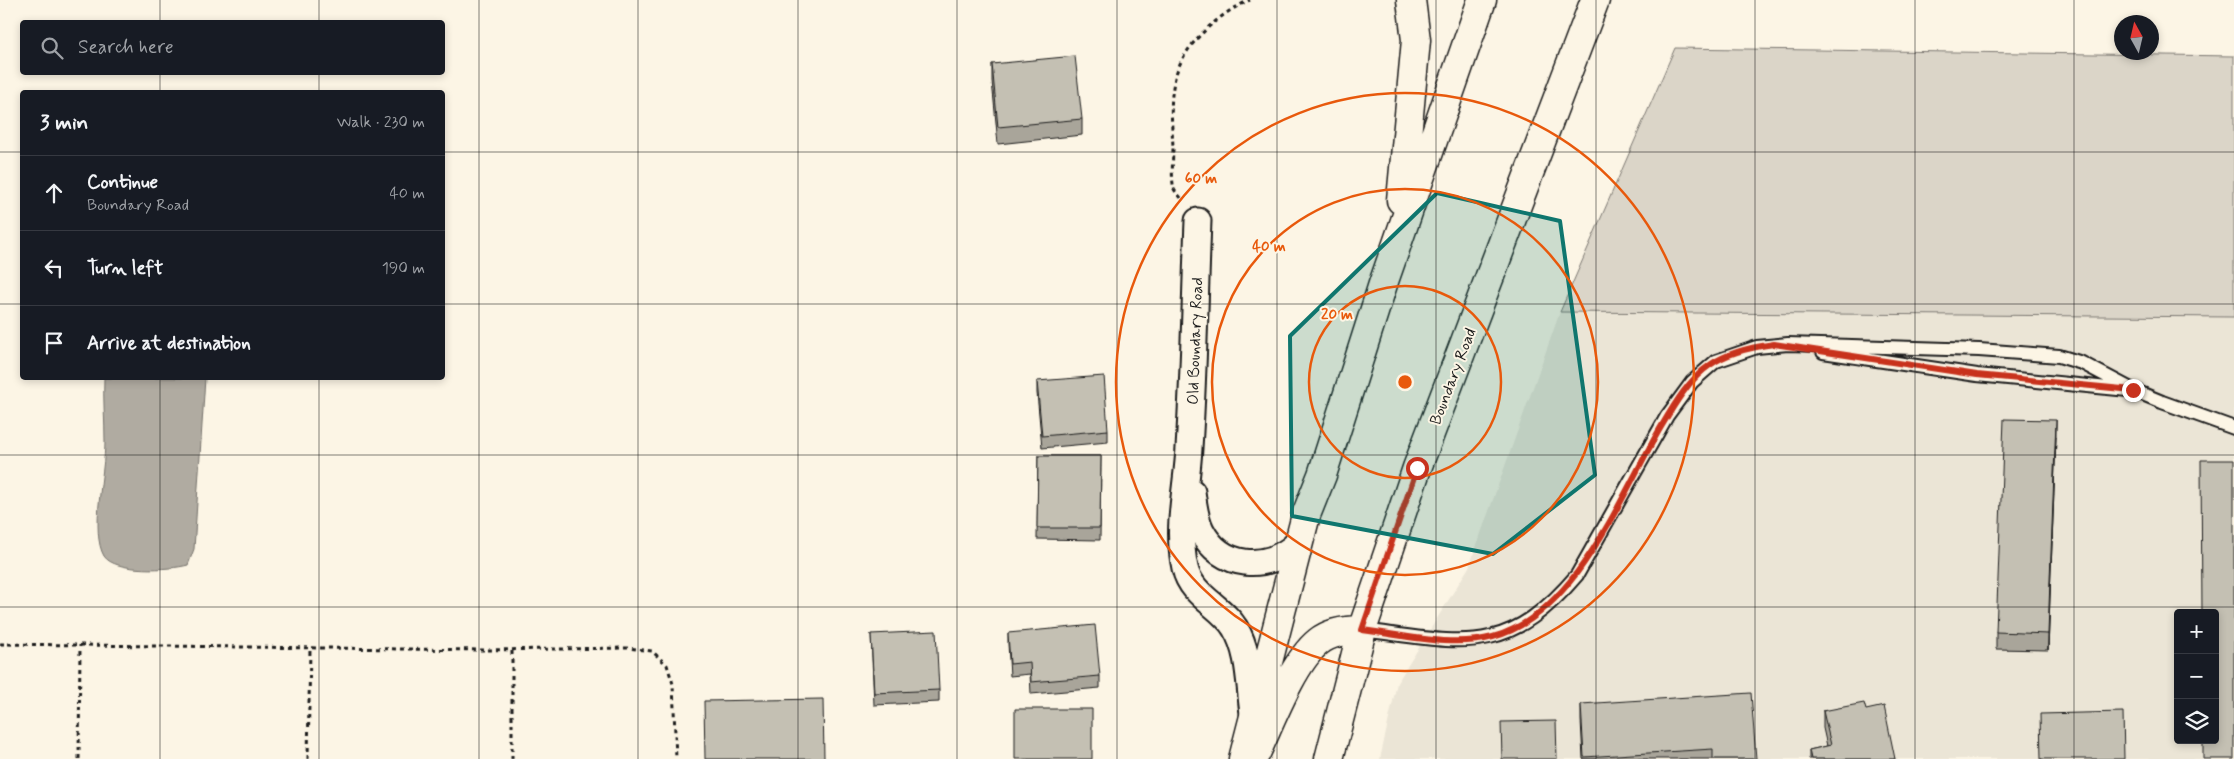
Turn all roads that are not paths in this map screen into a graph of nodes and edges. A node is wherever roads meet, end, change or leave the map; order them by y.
1 (1411, 0) edge
2 (1482, 0) edge
3 (1596, 4) edge
4 (1198, 220) road end
5 (1397, 244) junction
6 (1774, 344) junction
7 (2133, 390) junction
8 (2234, 428) edge
9 (1188, 462) junction
10 (1298, 544) junction
11 (1362, 630) junction
12 (1253, 713) junction
13 (1243, 759) edge
14 (1253, 759) edge
15 (1329, 759) edge

1 - 5 main road
2 - 5 main road
3 - 11 main road, Boundary Road
4 - 9 street, Old Boundary Road
5 - 10 main road
6 - 7 lane
6 - 7 lane
6 - 11 lane
7 - 8 lane
9 - 10 street, Old Boundary Road
9 - 12 street, Old Boundary Road
10 - 12 main road
11 - 14 main road
11 - 15 main road, Boundary Road
12 - 13 main road

